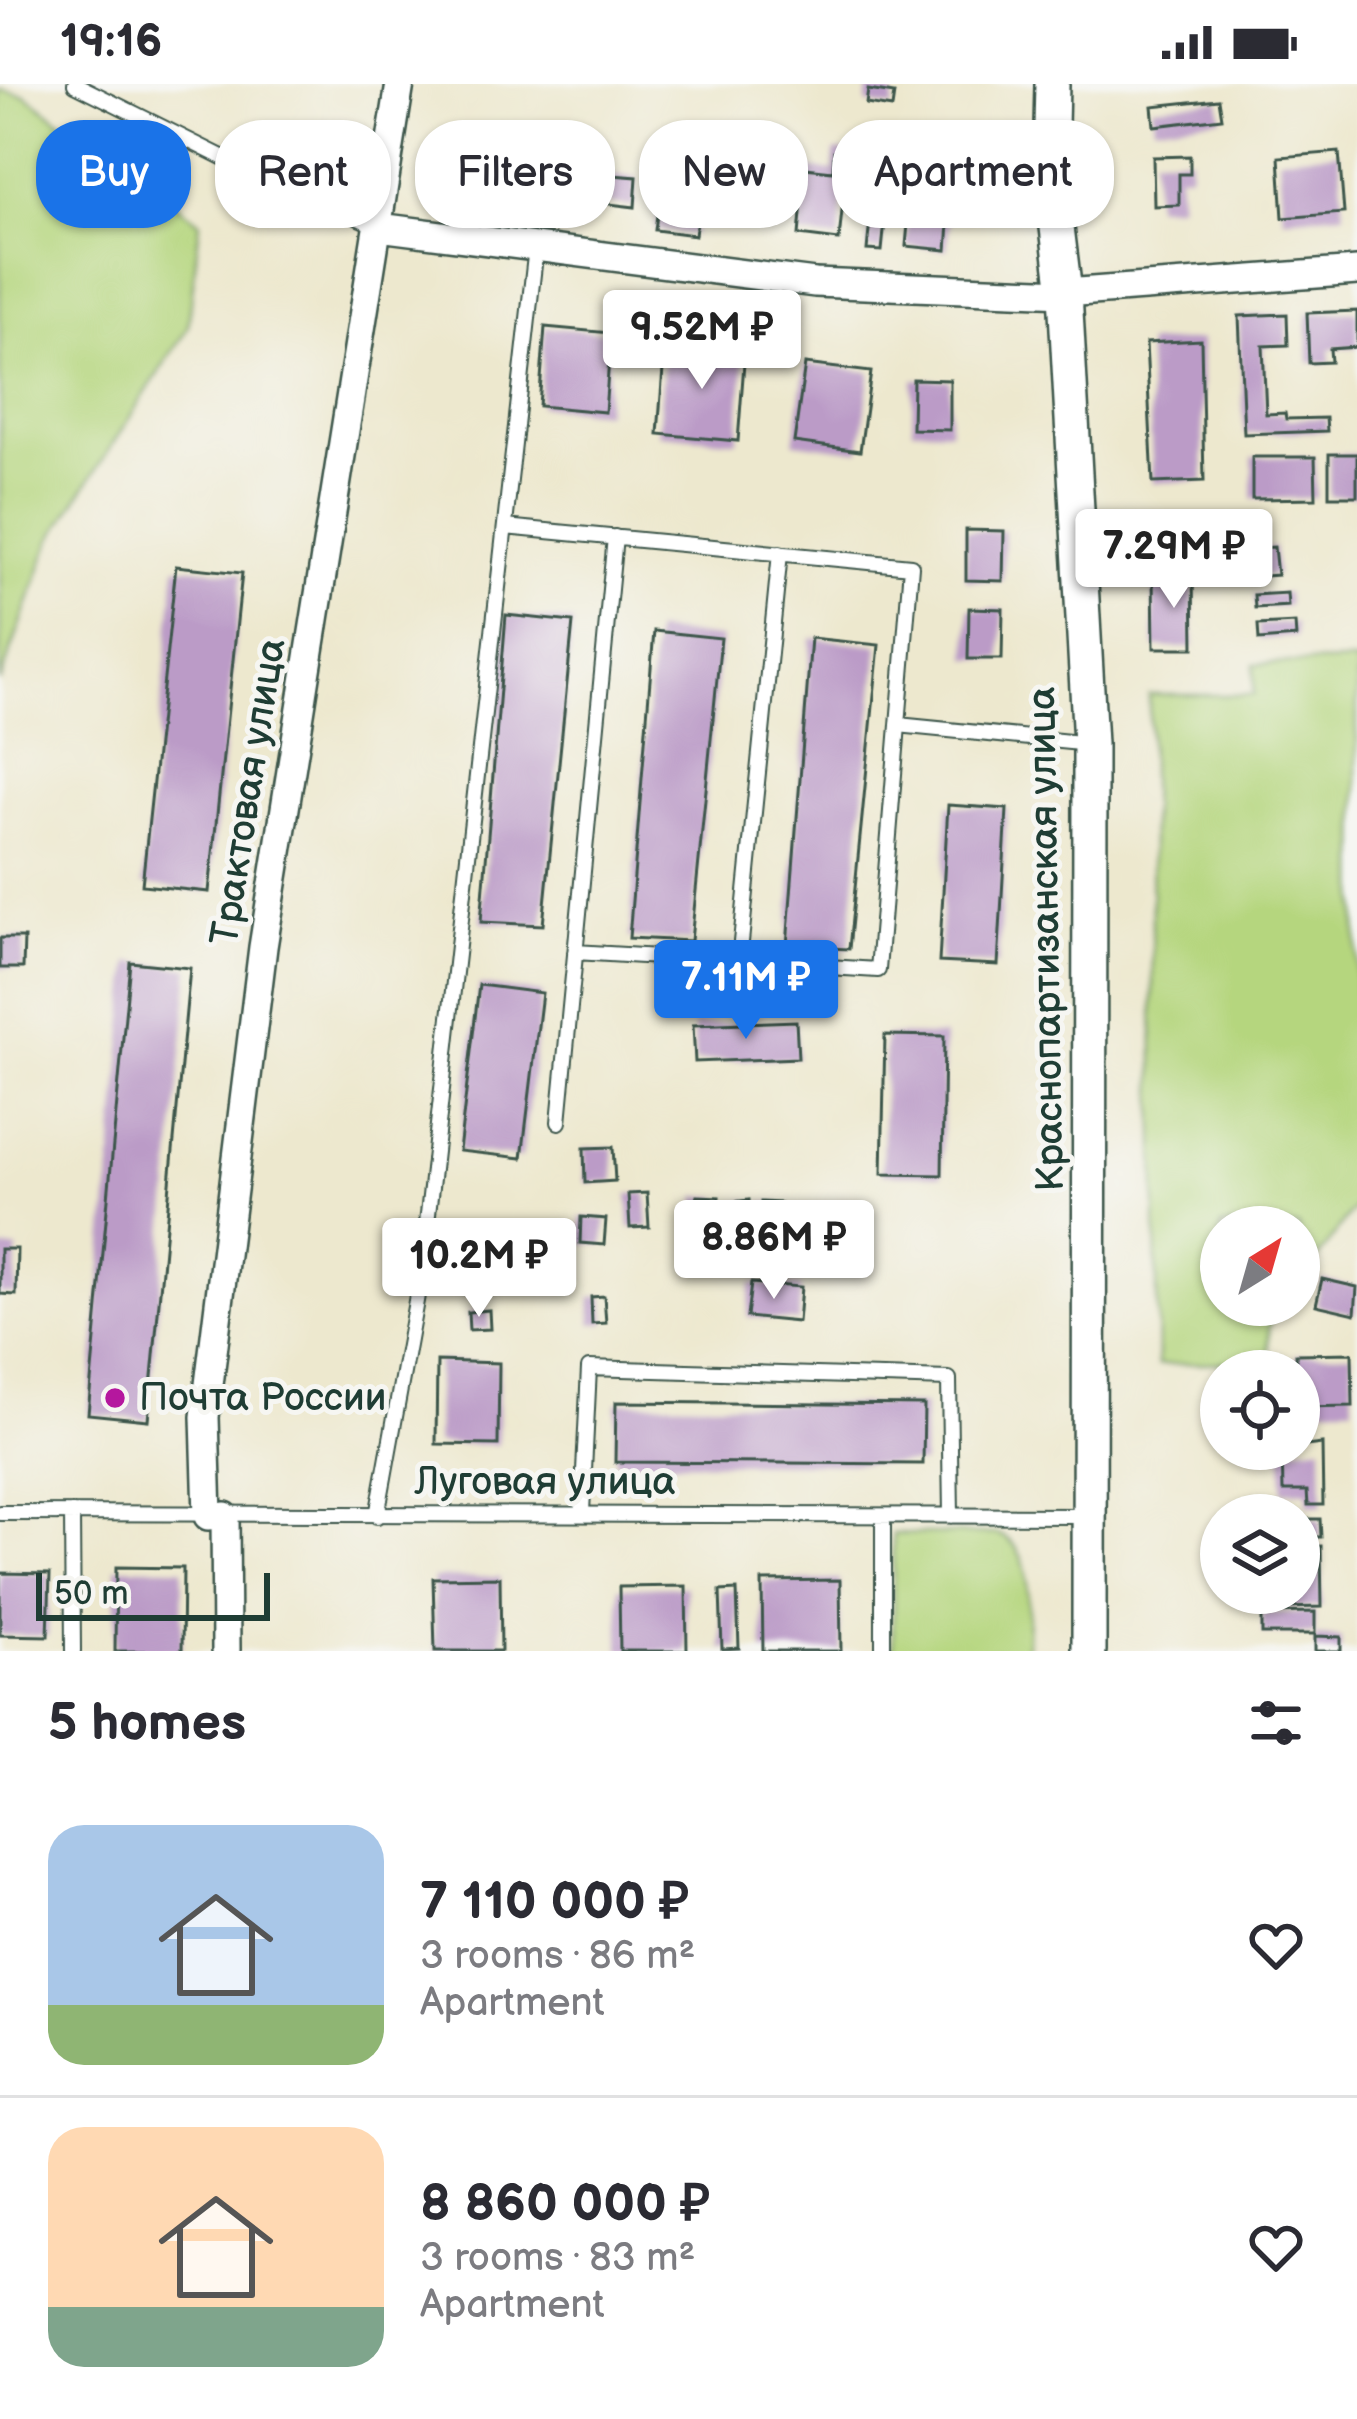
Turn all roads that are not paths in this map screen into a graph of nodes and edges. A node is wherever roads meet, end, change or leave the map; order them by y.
1 (75, 84) edge
2 (400, 84) edge
3 (1052, 84) edge
4 (391, 145) edge
5 (215, 154) edge
6 (379, 228) edge
7 (387, 228) edge
8 (536, 247) junction
9 (1357, 271) edge
10 (1065, 292) junction
11 (505, 526) junction
12 (615, 537) junction
13 (780, 553) junction
14 (898, 724) junction
15 (1090, 744) junction
16 (575, 952) junction
17 (739, 962) junction
18 (559, 1122) dead end
19 (582, 1512) junction
20 (0, 1513) edge
21 (71, 1513) junction
22 (216, 1516) junction
23 (377, 1516) junction
24 (883, 1516) junction
25 (951, 1516) junction
26 (1090, 1516) junction
27 (73, 1651) edge
28 (226, 1651) edge
29 (883, 1651) edge
30 (1089, 1651) edge

1 - 5 lane
2 - 4 street, Трактовая улица
3 - 10 street, Краснопартизанская улица
6 - 22 street, Трактовая улица
7 - 8 street
8 - 10 street
8 - 11 lane
9 - 10 street
10 - 15 street, Краснопартизанская улица
11 - 12 lane
11 - 23 lane
12 - 13 lane
12 - 16 lane
13 - 14 lane
13 - 17 lane
14 - 15 lane
14 - 17 lane
15 - 26 street, Краснопартизанская улица
16 - 17 lane
16 - 18 lane
19 - 23 lane, Луговая улица
19 - 24 lane, Луговая улица
19 - 25 lane
20 - 21 lane, Луговая улица
21 - 22 lane, Луговая улица
21 - 27 lane
22 - 23 lane, Луговая улица
22 - 28 street, Трактовая улица
24 - 25 lane, Луговая улица
24 - 29 lane
25 - 26 lane, Луговая улица
26 - 30 street, Краснопартизанская улица

